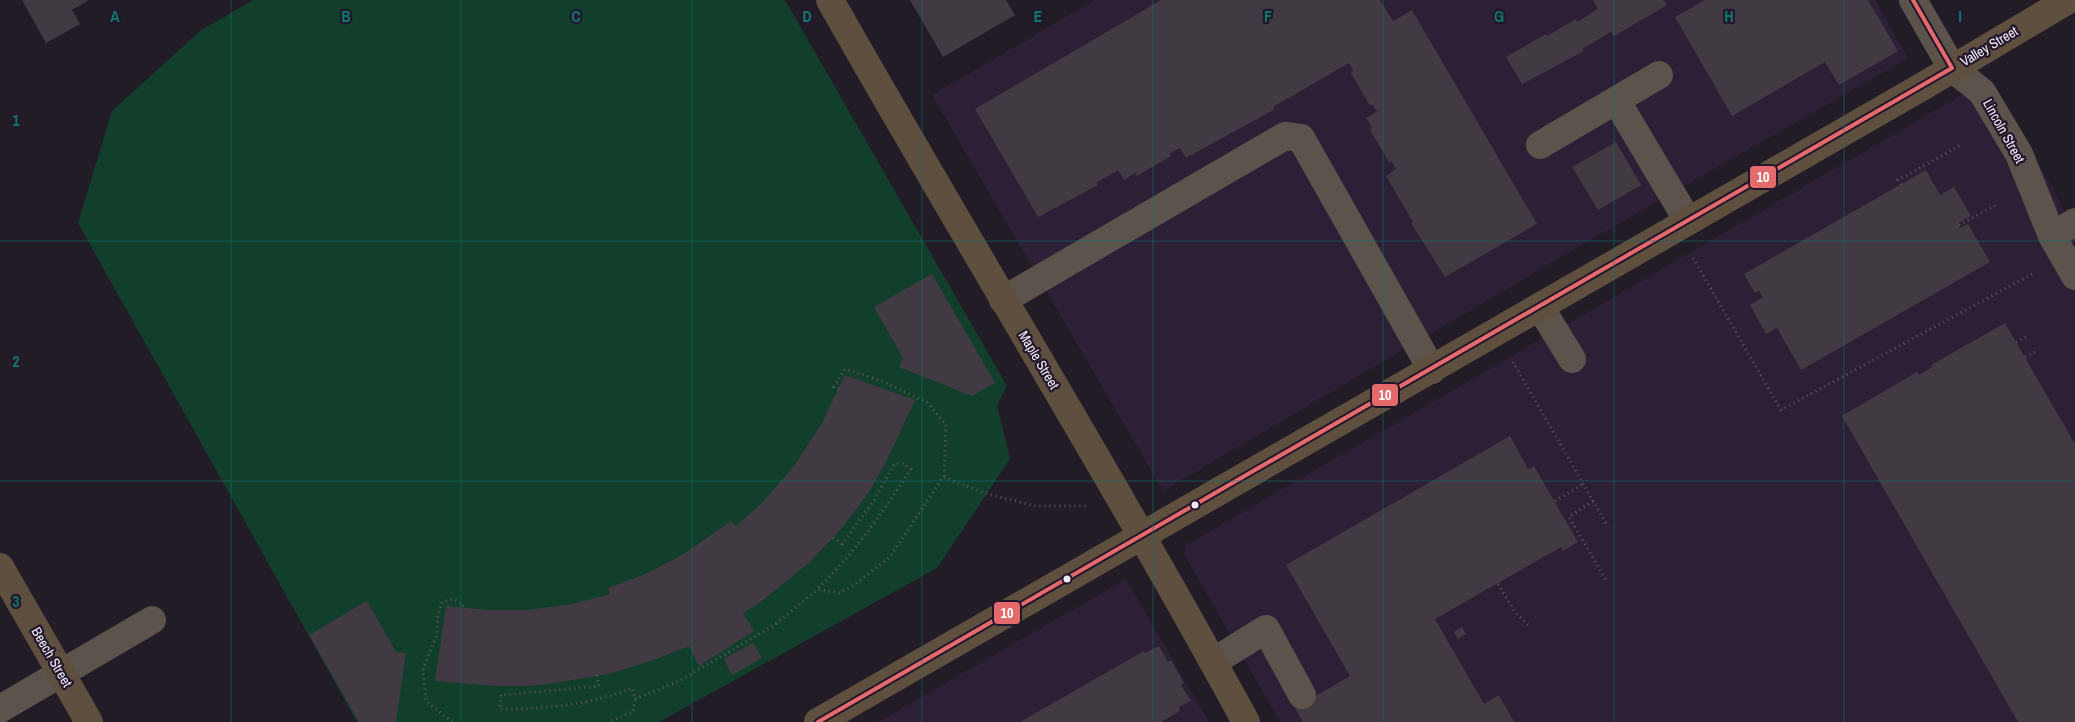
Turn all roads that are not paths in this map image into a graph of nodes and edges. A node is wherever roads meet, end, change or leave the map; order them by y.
1 (830, 0) edge
2 (1913, 0) edge
3 (2068, 0) edge
4 (1952, 68) junction
5 (1659, 75) dead end
6 (1616, 100) junction
7 (1540, 145) dead end
8 (1688, 221) junction
9 (2075, 222) edge
10 (2052, 236) junction
11 (2075, 276) edge
12 (1003, 300) junction
13 (1540, 307) junction
14 (1572, 359) dead end
15 (1432, 370) junction
16 (1142, 535) junction
17 (0, 567) edge
18 (152, 620) dead end
19 (1212, 662) junction
20 (61, 673) junction
21 (1302, 695) dead end
22 (0, 708) edge
23 (89, 722) edge
24 (818, 722) edge
25 (1246, 722) edge

1 - 12 main road, Maple Street
2 - 4 street, Lincoln Street
3 - 4 main road, Valley Street
4 - 8 main road, Valley Street
4 - 10 street, Lincoln Street
5 - 6 street
6 - 7 street
6 - 8 street
8 - 13 main road, Valley Street
9 - 10 street
10 - 11 street, Lincoln Street
12 - 15 street
12 - 16 main road, Maple Street
13 - 14 street
13 - 15 main road, Valley Street
15 - 16 main road, Valley Street
16 - 19 main road, Maple Street
16 - 24 main road, Valley Street
17 - 20 main road, Beech Street
18 - 20 street
19 - 21 street
19 - 25 main road, Maple Street
20 - 22 street
20 - 23 main road, Beech Street

